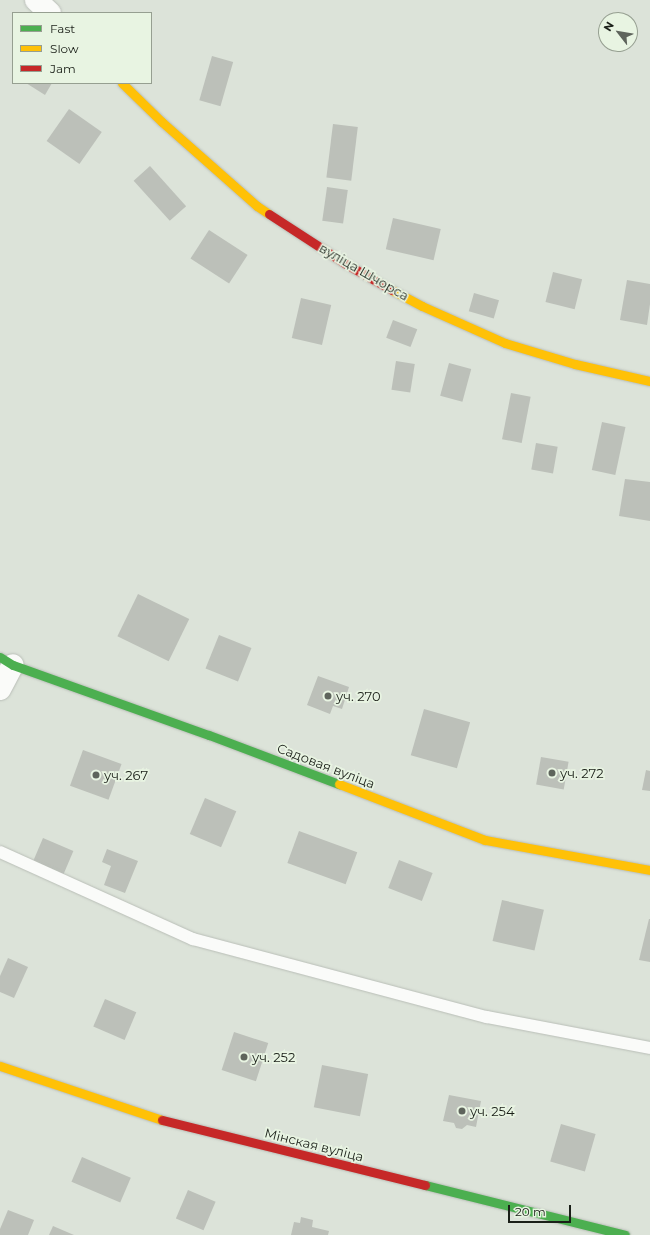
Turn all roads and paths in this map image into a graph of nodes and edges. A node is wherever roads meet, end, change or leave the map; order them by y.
1 (36, 0) edge
2 (49, 12) edge
3 (123, 84) edge
4 (650, 381) edge
5 (6, 661) edge
6 (0, 689) edge
7 (0, 852) edge
8 (650, 870) edge
9 (650, 1048) edge
10 (0, 1066) edge
11 (625, 1235) edge

1 - 2 street
3 - 4 street, вуліца Шчорса
5 - 6 street
5 - 8 street, Садовая вуліца
7 - 9 lane
10 - 11 street, Мінская вуліца

